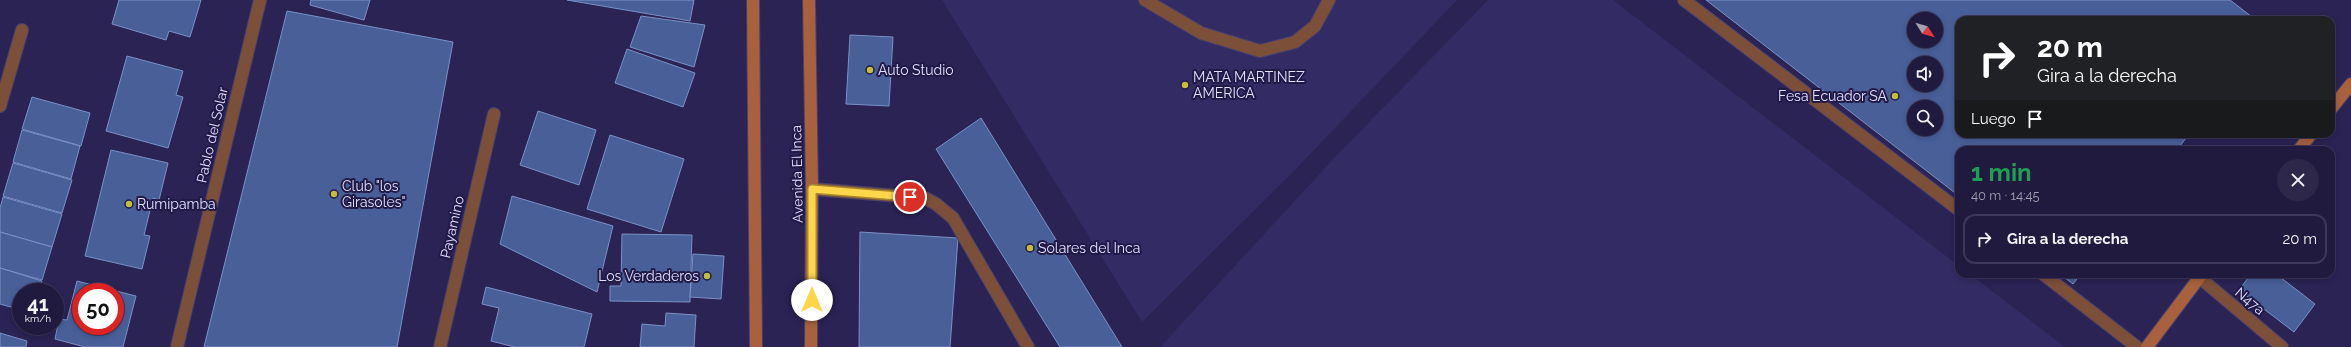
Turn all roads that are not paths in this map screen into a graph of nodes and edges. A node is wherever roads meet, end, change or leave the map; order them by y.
1 (260, 0) edge
2 (753, 0) edge
3 (809, 0) edge
4 (1145, 0) edge
5 (1329, 0) edge
6 (1684, 0) edge
7 (22, 30) dead end
8 (2351, 84) edge
9 (2335, 104) edge
10 (0, 106) edge
11 (494, 114) dead end
12 (2309, 138) edge
13 (2302, 146) edge
14 (812, 189) junction
15 (1955, 207) edge
16 (2048, 278) edge
17 (2198, 278) edge
18 (2203, 278) edge
19 (177, 347) edge
20 (440, 347) edge
21 (756, 347) edge
22 (811, 347) edge
23 (1028, 347) edge
24 (2137, 347) edge
25 (2147, 347) edge
26 (2282, 347) edge

1 - 19 street, Pablo del Solar
2 - 21 main road
3 - 14 main road, Avenida El Inca
4 - 5 street
6 - 15 street
7 - 10 street
8 - 9 main road
11 - 20 street, Payamino
12 - 13 main road
14 - 22 main road, Avenida El Inca
14 - 23 street
16 - 24 street
17 - 25 main road
18 - 26 street, N47a

